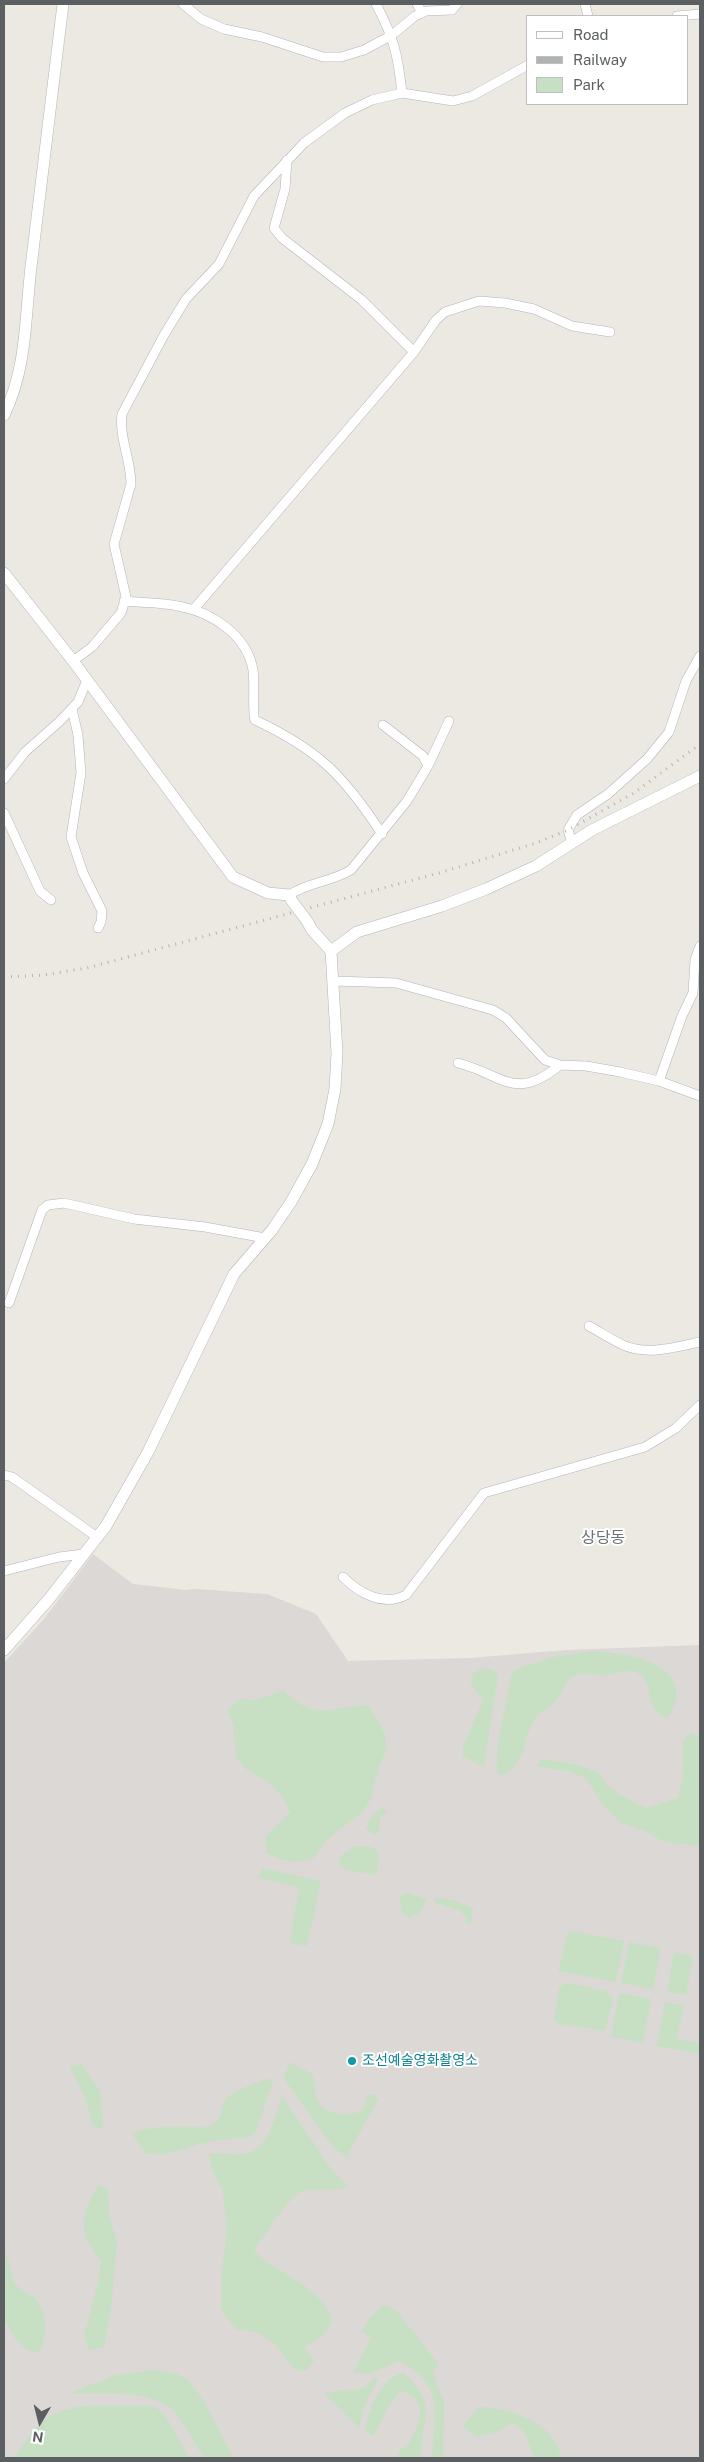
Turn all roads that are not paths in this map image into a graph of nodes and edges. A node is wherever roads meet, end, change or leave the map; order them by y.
1 (63, 4) edge
2 (183, 4) edge
3 (376, 4) edge
4 (417, 4) edge
5 (457, 4) edge
6 (422, 13) junction
7 (392, 35) junction
8 (526, 66) edge
9 (402, 93) junction
10 (286, 160) junction
11 (610, 332) dead end
12 (414, 352) junction
13 (4, 415) edge
14 (4, 573) edge
15 (124, 601) junction
16 (192, 610) junction
17 (700, 656) edge
18 (73, 661) junction
19 (87, 680) junction
20 (72, 709) junction
21 (448, 721) dead end
22 (383, 725) dead end
23 (428, 766) junction
24 (700, 776) edge
25 (4, 779) edge
26 (4, 812) edge
27 (382, 834) junction
28 (572, 843) junction
29 (291, 898) junction
30 (51, 900) dead end
31 (98, 928) dead end
32 (700, 946) edge
33 (331, 951) junction
34 (333, 981) junction
35 (696, 991) edge
36 (458, 1063) dead end
37 (560, 1065) junction
38 (659, 1081) junction
39 (700, 1096) edge
40 (265, 1238) junction
41 (9, 1303) dead end
42 (589, 1326) dead end
43 (700, 1342) edge
44 (700, 1405) edge
45 (4, 1475) edge
46 (97, 1537) junction
47 (84, 1554) junction
48 (4, 1571) edge
49 (343, 1577) dead end
50 (4, 1650) edge

1 - 13 street
2 - 7 street
3 - 7 street
4 - 6 street
5 - 6 street
6 - 7 street
7 - 9 street
8 - 9 street
9 - 10 street
10 - 12 street
10 - 15 street
11 - 12 street
12 - 16 street
14 - 18 street
15 - 16 street
15 - 18 street
16 - 27 street
17 - 28 street
18 - 19 street
19 - 20 street
19 - 29 street
20 - 25 street
20 - 31 street
21 - 23 street
22 - 23 street
23 - 27 street
24 - 28 street
26 - 30 street
27 - 29 street
28 - 33 street
29 - 33 street, bridge
32 - 35 street
33 - 34 street
34 - 37 street
34 - 40 street
35 - 38 street
36 - 37 street
37 - 38 street
38 - 39 street
40 - 41 street
40 - 46 street
42 - 43 street
44 - 49 street
45 - 46 street
46 - 47 street
47 - 48 street
47 - 50 street

